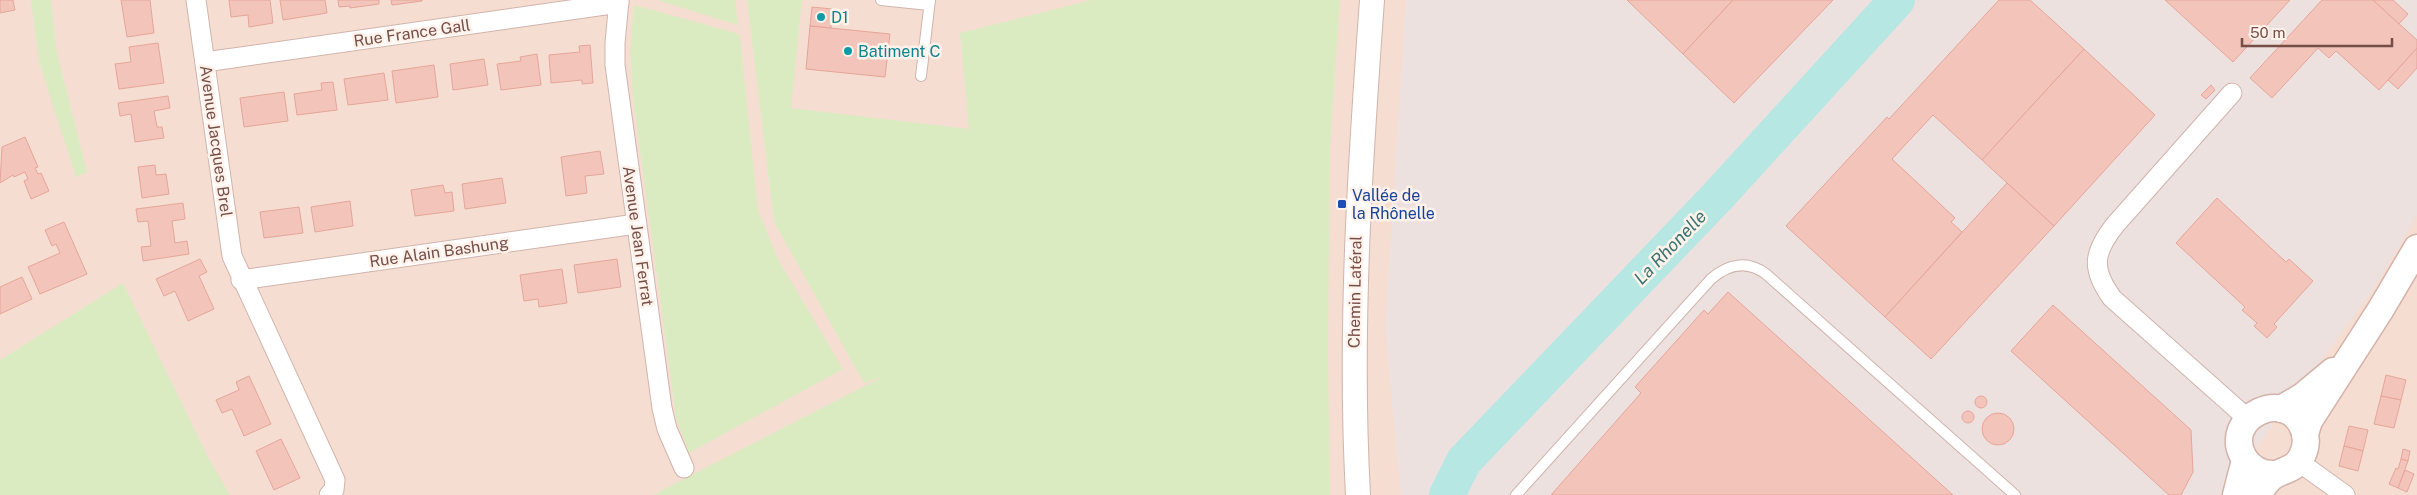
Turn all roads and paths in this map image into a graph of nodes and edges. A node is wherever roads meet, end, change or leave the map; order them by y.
1 (196, 0) edge
2 (881, 0) edge
3 (1372, 0) edge
4 (619, 2) edge
5 (929, 2) edge
6 (205, 62) junction
7 (921, 76) dead end
8 (2232, 93) dead end
9 (636, 224) junction
10 (2417, 248) edge
11 (241, 280) junction
12 (2348, 357) junction
13 (2281, 409) junction
14 (2248, 419) junction
15 (2305, 434) junction
16 (2245, 460) junction
17 (2299, 462) junction
18 (684, 468) dead end
19 (2276, 474) junction
20 (329, 495) edge
21 (1358, 495) edge
22 (1516, 495) edge
23 (2015, 495) edge
24 (2236, 495) edge
25 (2258, 495) edge
26 (2345, 495) edge

1 - 6 street, Avenue Jacques Brel
2 - 5 lane
3 - 21 street, Chemin Latéral
4 - 6 street, Rue France Gall
4 - 9 street, Avenue Jean Ferrat
5 - 7 lane
6 - 11 street, Avenue Jacques Brel
8 - 14 street
9 - 11 street, Rue Alain Bashung
9 - 18 street, Avenue Jean Ferrat
10 - 12 main road
11 - 20 street, Avenue Jacques Brel
12 - 13 main road
12 - 15 main road
13 - 14 main road
13 - 15 main road
14 - 16 main road
15 - 17 main road
16 - 19 main road
16 - 24 main road
17 - 19 main road
17 - 26 street
19 - 25 main road
22 - 23 lane

